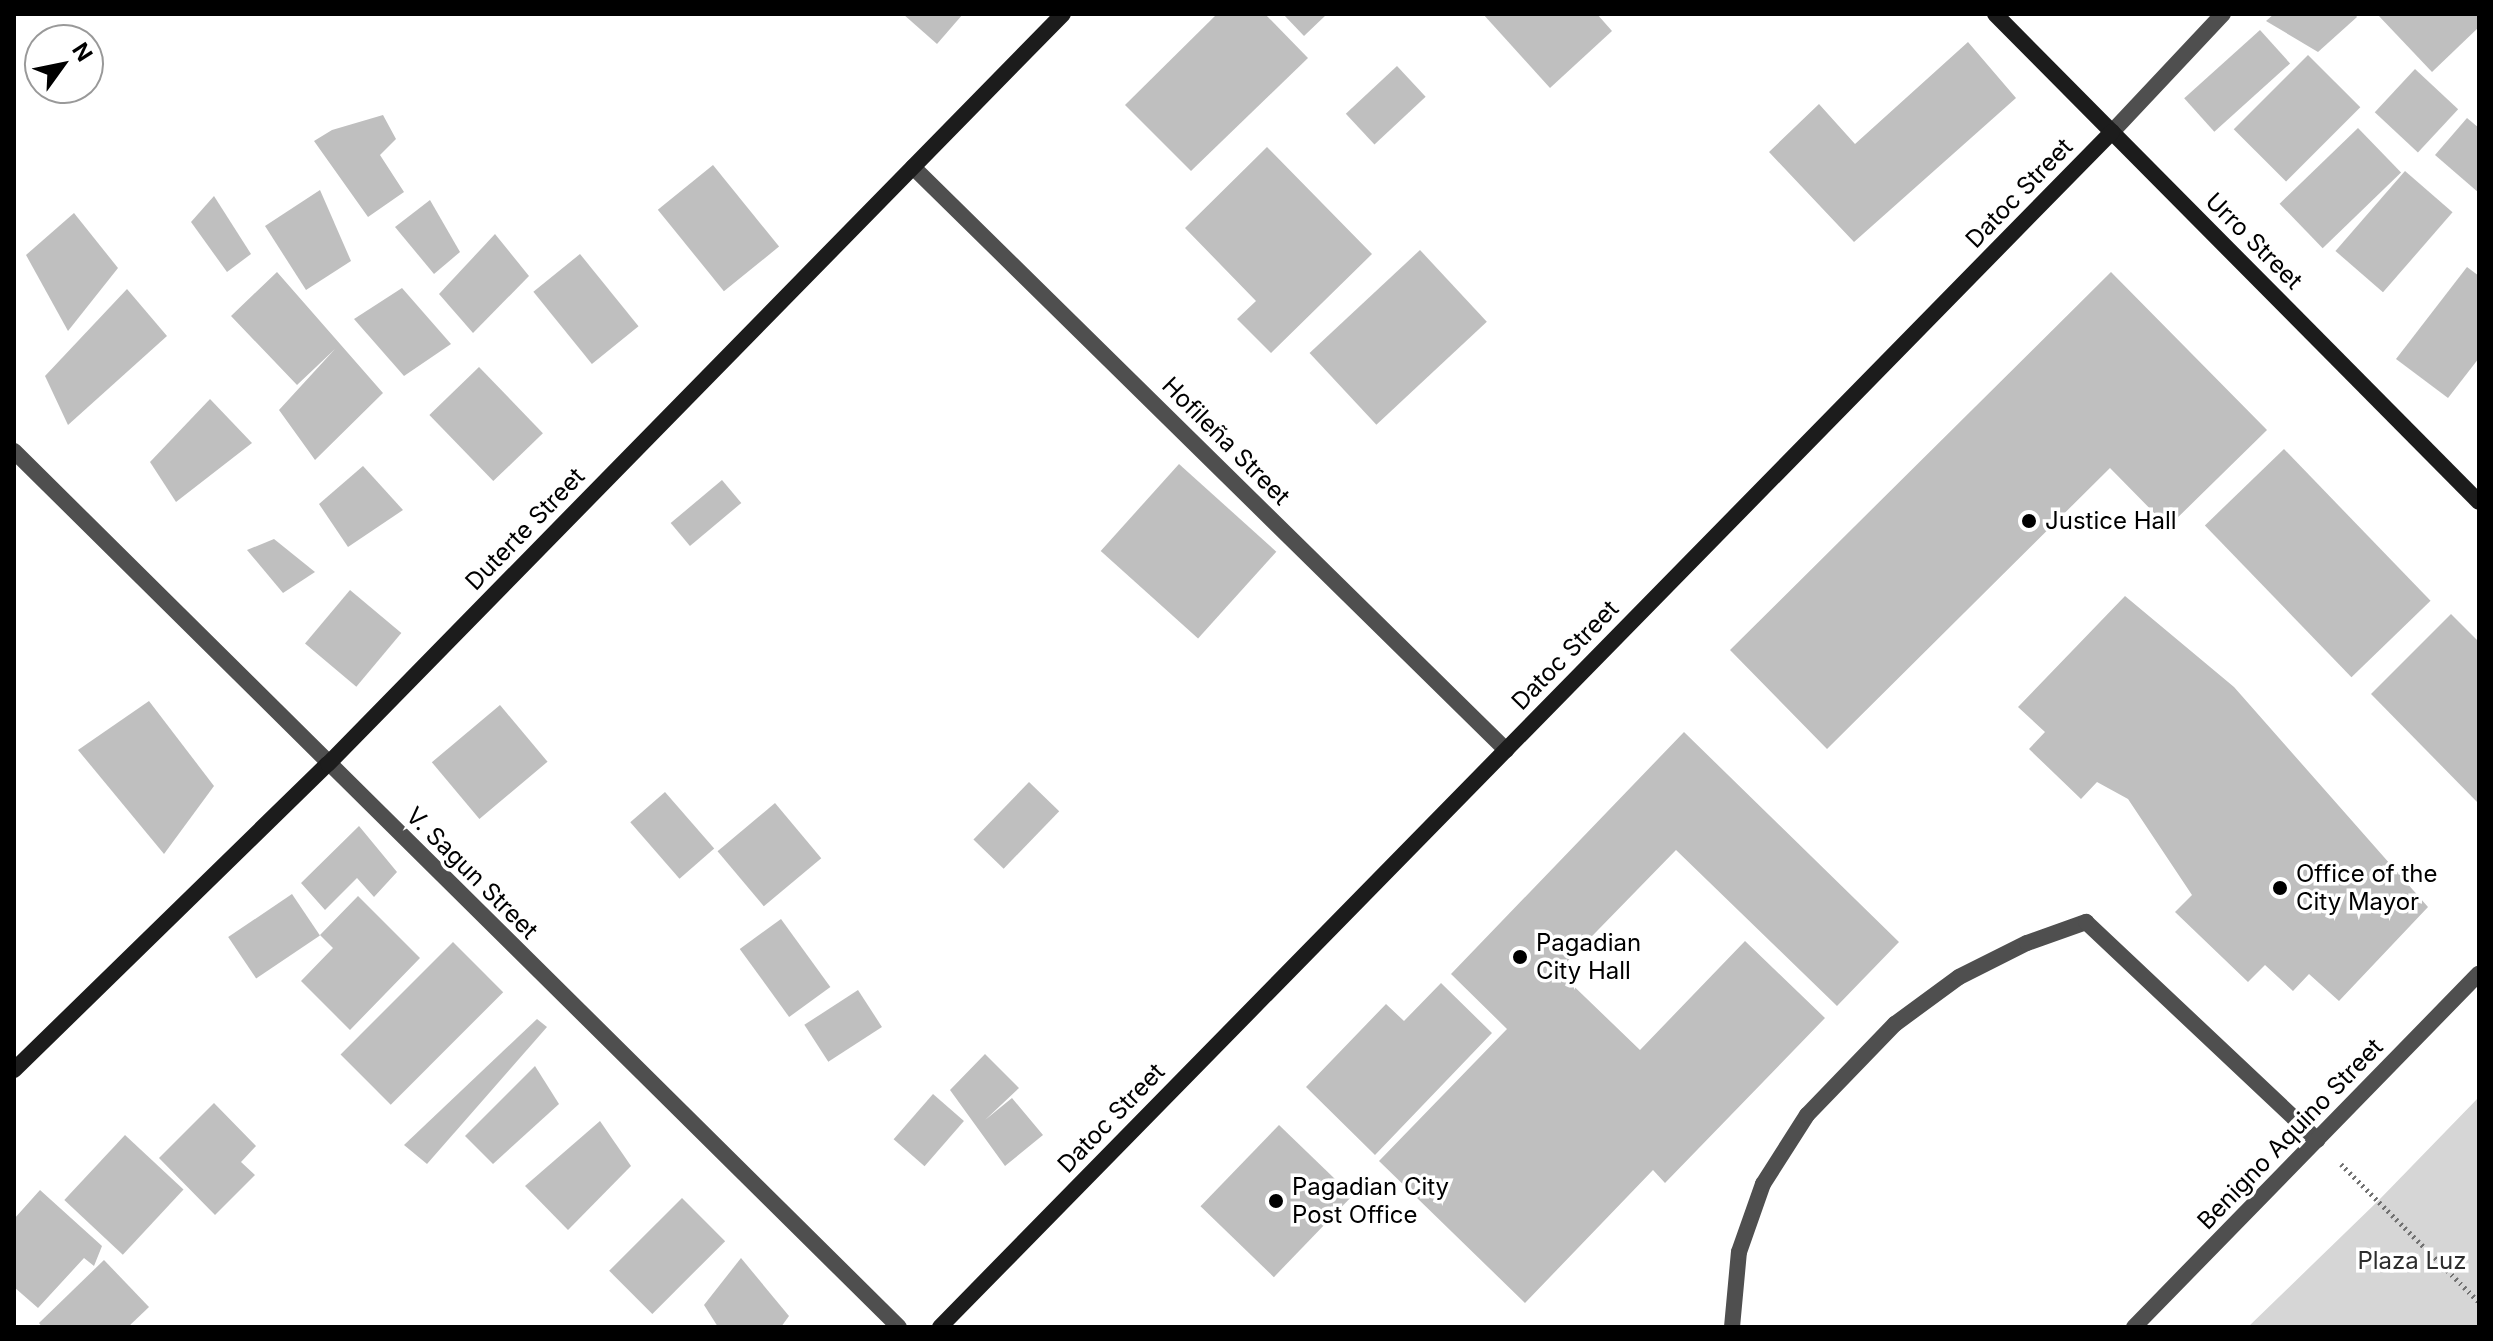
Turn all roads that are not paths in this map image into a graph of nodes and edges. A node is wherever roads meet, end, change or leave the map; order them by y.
1 (1063, 14) edge
2 (1995, 14) edge
3 (2223, 14) edge
4 (2112, 132) junction
5 (913, 167) junction
6 (14, 451) edge
7 (2479, 502) edge
8 (1506, 750) junction
9 (328, 764) junction
10 (2479, 974) edge
11 (14, 1070) edge
12 (2317, 1140) junction
13 (899, 1327) edge
14 (940, 1327) edge
15 (1732, 1327) edge
16 (2134, 1327) edge

1 - 5 street, Duterte Street
2 - 4 street, Urro Street
3 - 4 street, Datoc Street
4 - 7 street, Urro Street
4 - 8 street, Datoc Street
5 - 8 street, Hofileña Street
5 - 9 street, Duterte Street
6 - 9 street, V. Sagun Street
8 - 14 street, Datoc Street
9 - 11 street, Duterte Street
9 - 13 street, V. Sagun Street
10 - 12 street, Benigno Aquino Street
12 - 15 street
12 - 16 street, Benigno Aquino Street

